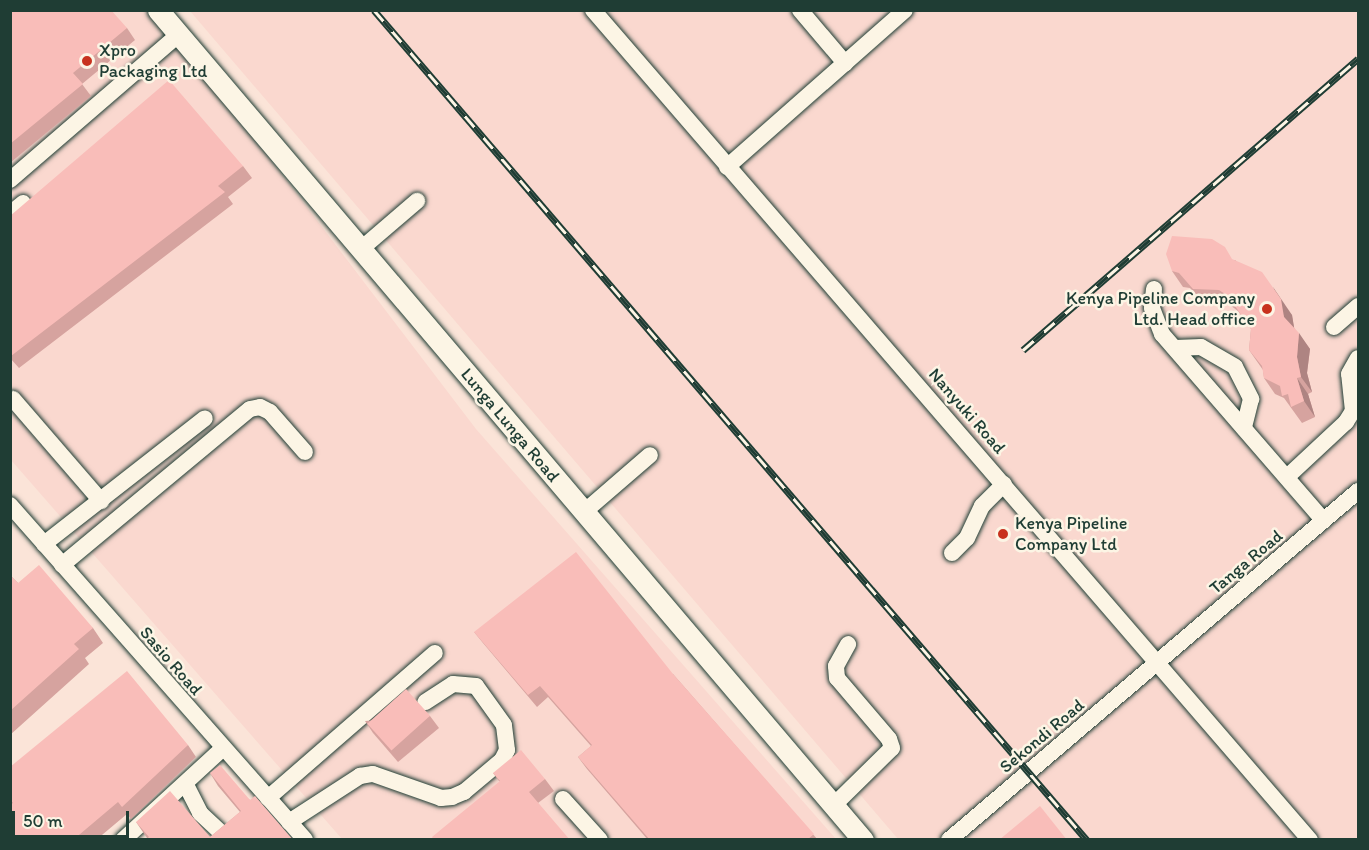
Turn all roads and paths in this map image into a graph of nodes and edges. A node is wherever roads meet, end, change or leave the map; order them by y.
1 (158, 10) edge
2 (593, 10) edge
3 (800, 10) edge
4 (905, 10) edge
5 (178, 35) junction
6 (845, 63) junction
7 (727, 167) junction
8 (10, 180) edge
9 (417, 201) dead end
10 (361, 249) junction
11 (1154, 289) dead end
12 (1359, 306) edge
13 (1334, 327) dead end
14 (1175, 348) junction
15 (1359, 358) edge
16 (13, 399) dead end
17 (205, 418) dead end
18 (1244, 428) junction
19 (305, 452) dead end
20 (650, 455) dead end
21 (1287, 477) junction
22 (1005, 484) junction
23 (1359, 491) edge
24 (101, 501) junction
25 (10, 505) edge
26 (584, 512) junction
27 (1324, 521) junction
28 (44, 544) junction
29 (952, 553) dead end
30 (62, 565) junction
31 (848, 644) dead end
32 (435, 653) dead end
33 (1160, 662) junction
34 (425, 702) dead end
35 (222, 749) junction
36 (186, 785) junction
37 (268, 798) junction
38 (562, 799) dead end
39 (834, 805) junction
40 (289, 822) junction
41 (219, 831) edge
42 (123, 840) edge
43 (305, 840) edge
44 (600, 840) edge
45 (863, 840) edge
46 (949, 840) edge
47 (1310, 840) edge

1 - 5 main road, Lunga Lunga Road
2 - 7 street, Nanyuki Road
3 - 6 street
4 - 6 street
5 - 8 street
5 - 10 main road, Lunga Lunga Road
6 - 7 street
7 - 22 street, Nanyuki Road
9 - 10 street
10 - 26 main road, Lunga Lunga Road
11 - 14 street
12 - 13 street
14 - 18 street
14 - 18 street
15 - 21 street
16 - 24 street
17 - 24 street
18 - 21 street
19 - 30 street
20 - 26 street
21 - 27 street
22 - 29 street
22 - 33 street, Nanyuki Road
23 - 27 street, Tanga Road
24 - 28 street
25 - 28 street, Sasio Road
26 - 39 main road, Lunga Lunga Road
27 - 33 street, Tanga Road
28 - 30 street, Sasio Road
30 - 35 street, Sasio Road
31 - 39 street
32 - 37 street
33 - 46 street, Sekondi Road
33 - 47 street, Nanyuki Road
34 - 40 street
35 - 36 street
35 - 37 street, Sasio Road
36 - 41 street
36 - 42 street
37 - 40 street, Sasio Road
38 - 44 street
39 - 45 main road, Lunga Lunga Road
40 - 43 street, Sasio Road

